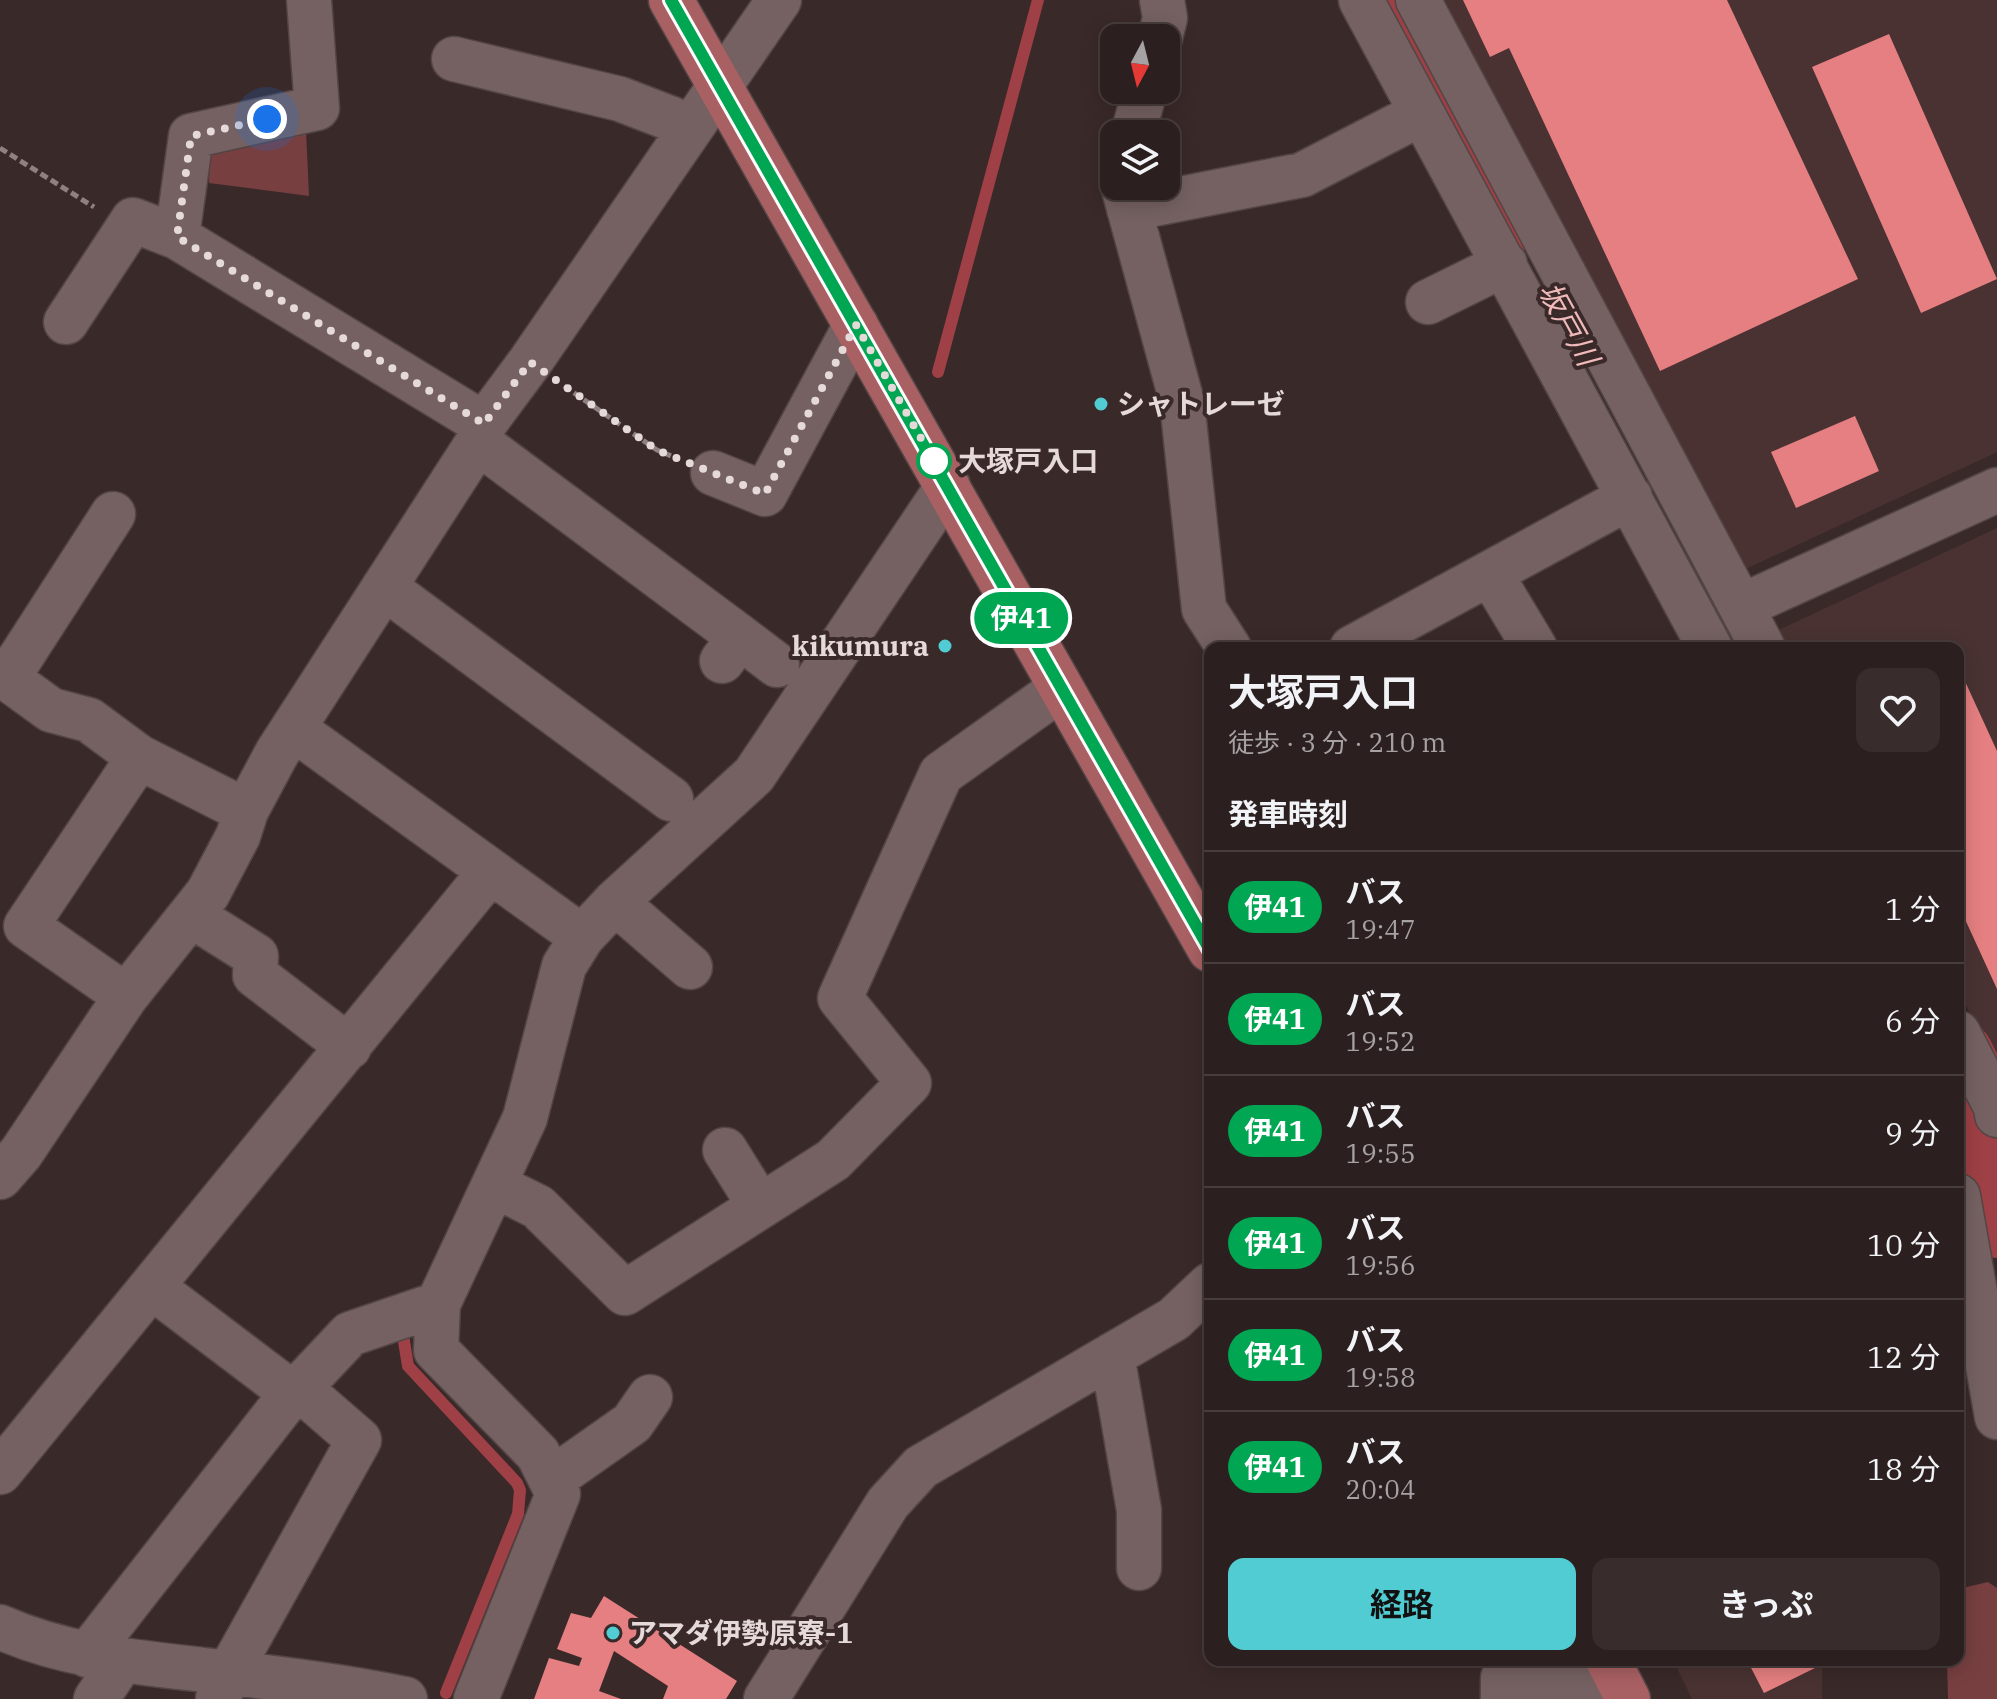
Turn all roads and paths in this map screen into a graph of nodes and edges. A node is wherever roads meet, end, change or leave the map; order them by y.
1 (309, 0) edge
2 (671, 0) edge
3 (779, 0) edge
4 (1162, 0) edge
5 (1361, 0) edge
6 (1418, 0) edge
7 (1164, 24) edge
8 (454, 59) dead end
9 (721, 85) junction
10 (1422, 113) junction
11 (690, 126) junction
12 (0, 148) edge
13 (1180, 190) edge
14 (1127, 200) edge
15 (133, 220) junction
16 (177, 237) junction
17 (1505, 264) junction
18 (1428, 302) dead end
19 (66, 322) dead end
20 (856, 325) junction
21 (530, 362) junction
22 (481, 433) junction
23 (713, 473) joint
24 (948, 486) junction
25 (1997, 490) edge
26 (1630, 497) junction
27 (108, 536) dead end
28 (1490, 573) junction
29 (384, 587) junction
30 (1742, 606) junction
31 (1225, 642) edge
32 (1363, 642) edge
33 (1531, 642) edge
34 (1707, 642) edge
35 (1760, 642) edge
36 (777, 665) dead end
37 (0, 673) edge
38 (1060, 689) junction
39 (294, 729) junction
40 (139, 757) junction
41 (671, 799) dead end
42 (246, 811) junction
43 (490, 872) junction
44 (615, 902) junction
45 (191, 915) junction
46 (582, 937) junction
47 (1204, 940) edge
48 (690, 967) dead end
49 (126, 996) junction
50 (1964, 1045) edge
51 (349, 1047) junction
52 (1997, 1115) edge
53 (725, 1150) dead end
54 (0, 1177) edge
55 (494, 1185) junction
56 (760, 1206) junction
57 (1964, 1243) edge
58 (152, 1287) junction
59 (1204, 1291) edge
60 (438, 1304) junction
61 (1112, 1355) junction
62 (296, 1391) junction
63 (650, 1397) dead end
64 (1997, 1417) edge
65 (0, 1472) edge
66 (551, 1480) junction
67 (1139, 1568) dead end
68 (0, 1627) edge
69 (104, 1658) junction
70 (1615, 1674) edge
71 (224, 1686) edge
72 (96, 1699) edge
73 (405, 1699) edge
74 (476, 1699) edge
75 (766, 1699) edge
76 (1503, 1699) edge

1 - 16 street
2 - 9 main road
3 - 9 street
4 - 7 street
5 - 10 street
6 - 30 street
8 - 11 street
9 - 11 street
9 - 20 main road
10 - 13 street
10 - 17 street
11 - 21 street
12 - 15 path
14 - 31 street
15 - 16 street
15 - 19 street
16 - 22 street
17 - 18 street
17 - 26 street
20 - 23 street
20 - 24 main road
21 - 22 street
21 - 23 path
22 - 29 street
22 - 36 street
24 - 38 main road
24 - 44 street
25 - 30 street
26 - 28 street
26 - 34 street
27 - 37 street
28 - 32 street
28 - 33 street
29 - 39 street
29 - 41 street
30 - 35 street
37 - 40 street
38 - 47 main road
38 - 56 street
39 - 42 street
39 - 43 street
40 - 42 street
40 - 49 street
42 - 45 street
43 - 46 street
43 - 51 street
44 - 46 street
44 - 48 street
45 - 49 street
45 - 51 street
46 - 55 street
49 - 54 street
50 - 52 street
51 - 58 street
53 - 56 street
55 - 56 street
55 - 60 street
57 - 64 street
58 - 62 street
58 - 65 street
59 - 61 street
60 - 62 street
60 - 66 street
61 - 67 street
61 - 75 street
62 - 69 street
62 - 71 street
63 - 66 street
66 - 74 street
68 - 69 street
69 - 71 street
69 - 72 street
70 - 76 street
71 - 73 street

